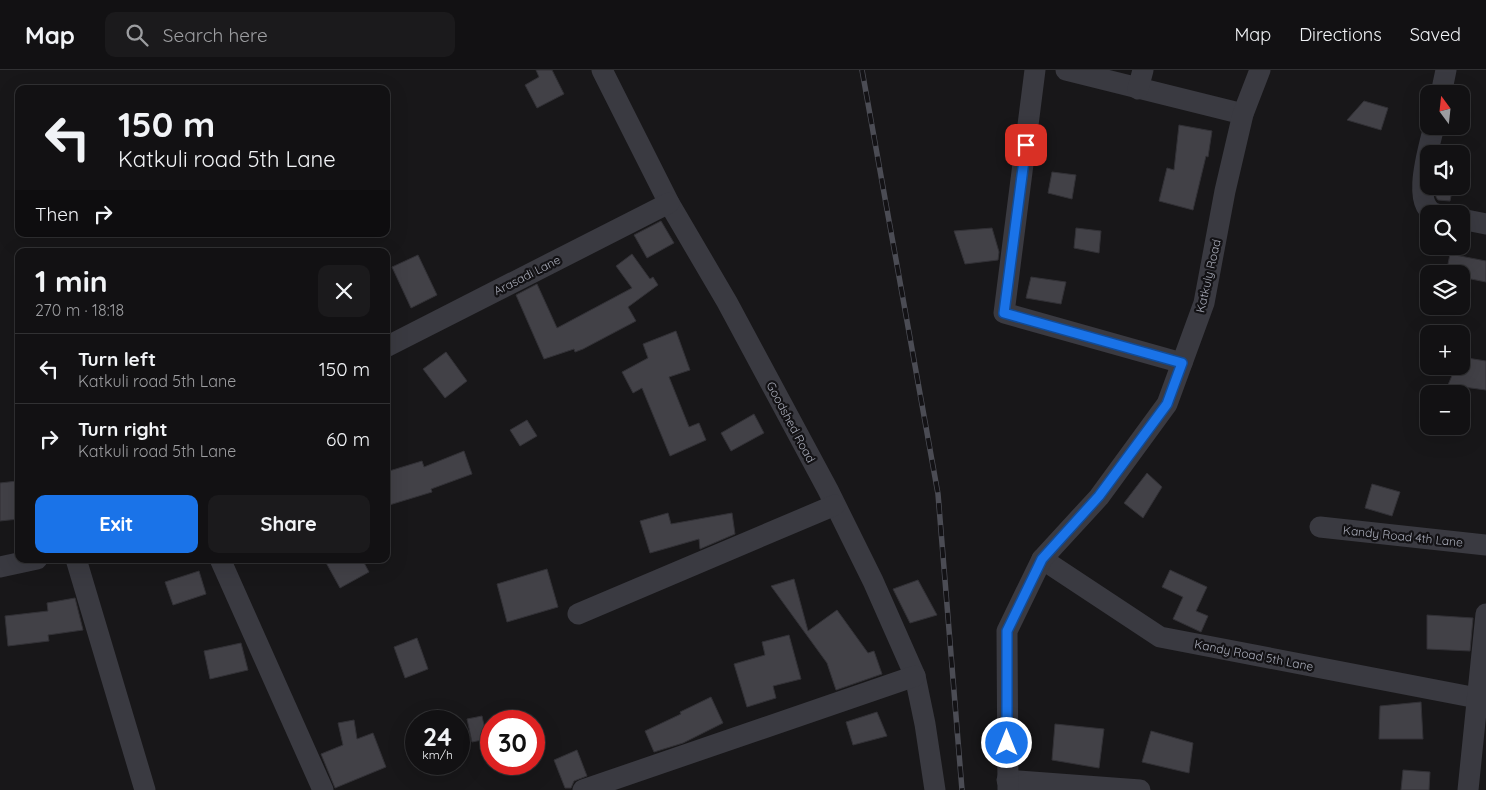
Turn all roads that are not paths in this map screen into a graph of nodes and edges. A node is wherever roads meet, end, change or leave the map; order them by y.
1 (602, 70) edge
2 (1035, 70) edge
3 (1066, 70) edge
4 (1260, 70) edge
5 (1446, 70) edge
6 (1140, 79) edge
7 (1443, 85) edge
8 (1243, 114) junction
9 (1432, 135) edge
10 (669, 203) junction
11 (1426, 205) edge
12 (1470, 221) edge
13 (1486, 224) edge
14 (390, 345) edge
15 (1182, 363) junction
16 (835, 505) junction
17 (1320, 527) dead end
18 (1486, 545) edge
19 (1042, 559) junction
20 (21, 563) edge
21 (77, 563) edge
22 (222, 563) edge
23 (0, 568) edge
24 (578, 614) dead end
25 (1486, 614) edge
26 (915, 676) junction
27 (1482, 698) edge
28 (1008, 785) edge
29 (144, 790) edge
30 (323, 790) edge
31 (583, 790) edge
32 (935, 790) edge
33 (1140, 790) edge
34 (1468, 790) edge

1 - 10 street, Goodshed Road
2 - 15 street
3 - 6 street
4 - 8 street, Katkuly Road
5 - 7 street
6 - 8 street
8 - 15 street, Katkuly Road
9 - 11 street
10 - 14 street, Arasadi Lane
10 - 16 street, Goodshed Road
12 - 13 street
15 - 19 street, Katkuly Road
16 - 24 street
16 - 26 street, Goodshed Road
17 - 18 street, Kandy Road 4th Lane
19 - 27 street, Kandy Road 5th Lane
19 - 28 street, Katkuly Road
20 - 23 street
21 - 29 street
22 - 30 street
25 - 27 street
26 - 31 street
26 - 32 street, Goodshed Road
27 - 34 street
28 - 33 street

